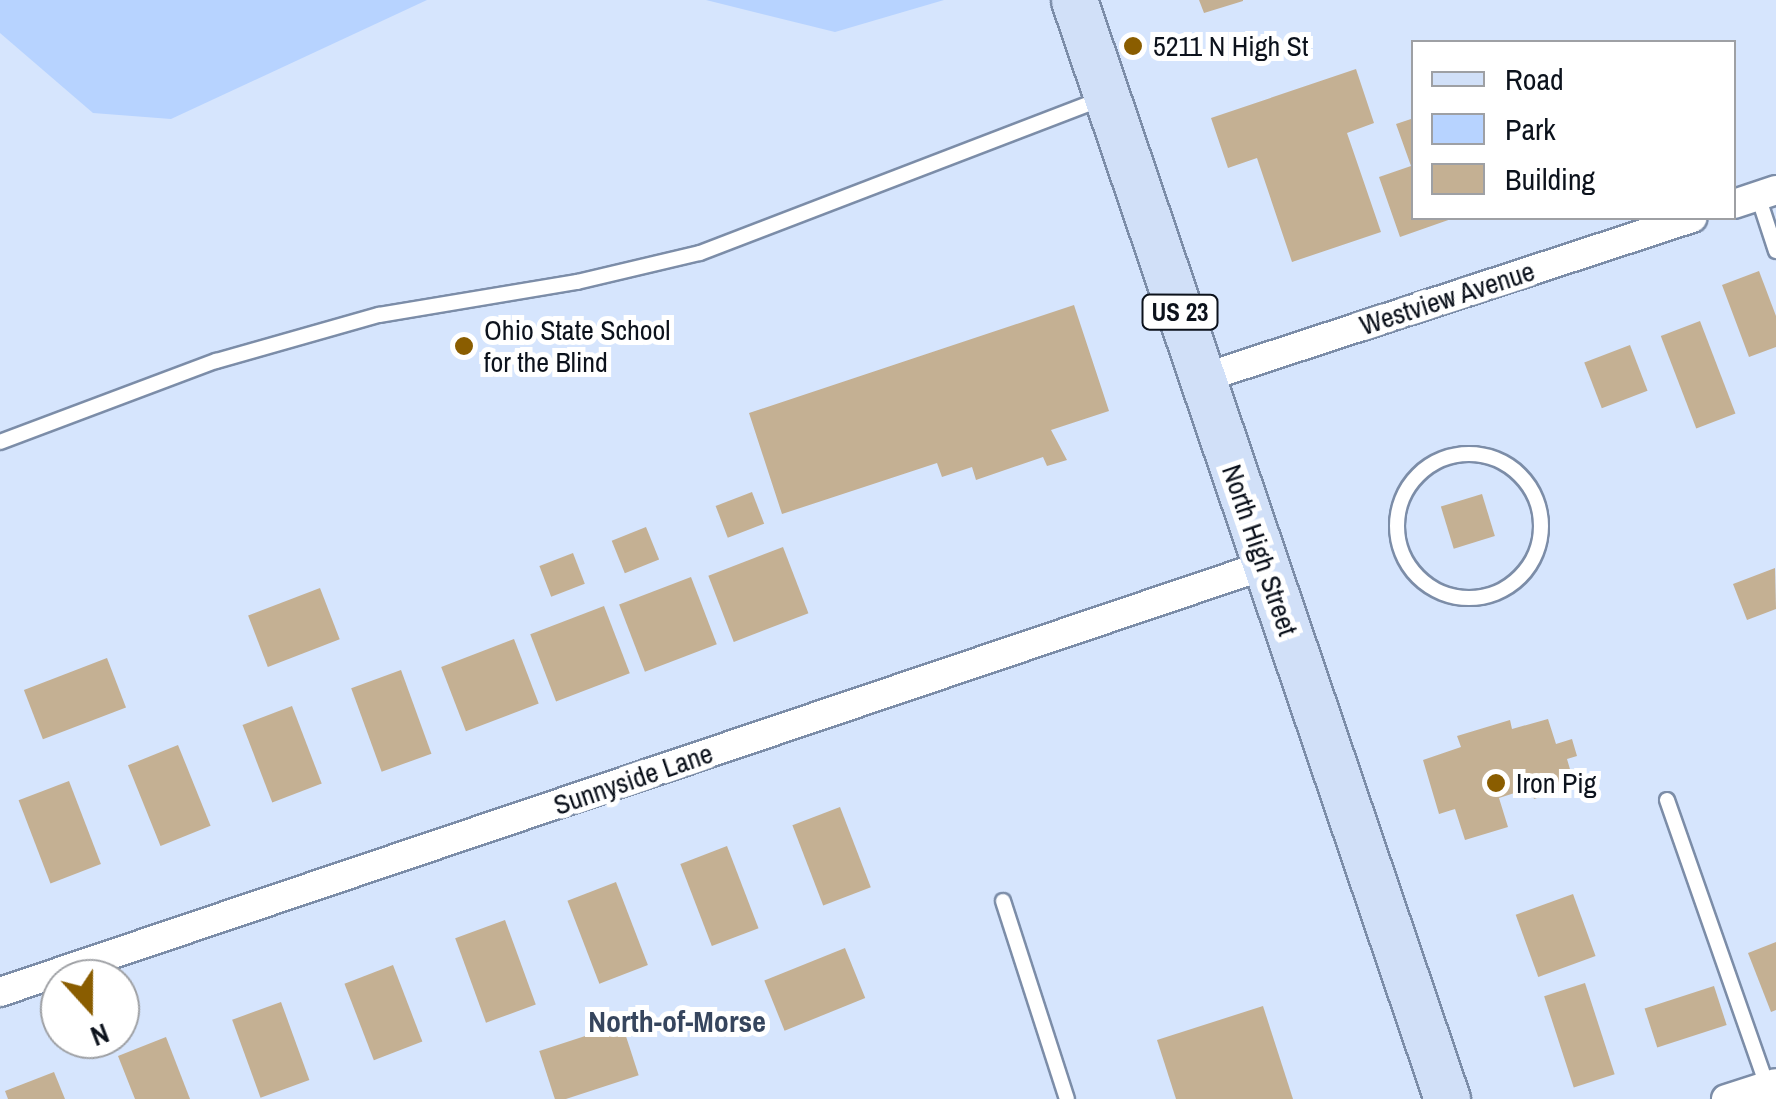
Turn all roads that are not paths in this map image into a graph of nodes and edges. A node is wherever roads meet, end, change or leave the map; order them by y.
1 (1074, 0) edge
2 (1108, 97) junction
3 (1756, 196) edge
4 (1686, 220) edge
5 (1776, 250) edge
6 (1203, 378) junction
7 (0, 442) edge
8 (1398, 540) joint
9 (1266, 566) junction
10 (1668, 800) dead end
11 (1002, 900) dead end
12 (0, 992) edge
13 (1771, 1089) edge
14 (1067, 1099) edge
15 (1447, 1099) edge
16 (1726, 1099) edge

1 - 2 main road, North High Street / US 23
2 - 6 main road, North High Street / US 23
2 - 7 lane
3 - 5 lane
4 - 6 street, Westview Avenue
6 - 9 main road, North High Street / US 23
8 - 8 lane
9 - 12 street, Sunnyside Lane
9 - 15 main road, North High Street / US 23
10 - 13 lane
11 - 14 lane
13 - 16 street

